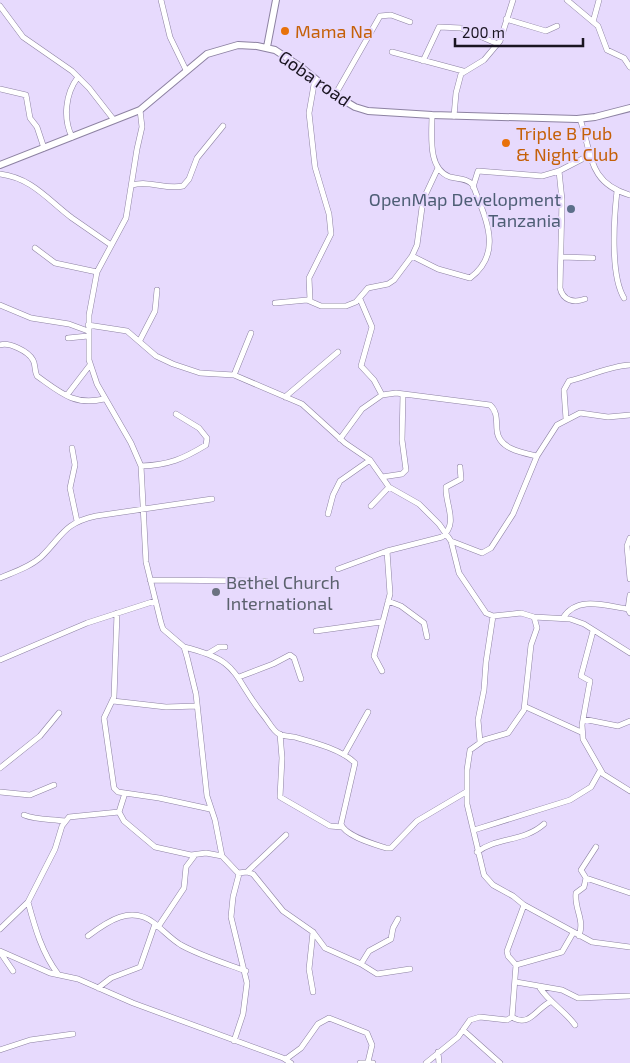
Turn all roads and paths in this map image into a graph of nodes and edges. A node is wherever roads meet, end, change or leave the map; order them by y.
1 (161, 0) edge
2 (276, 0) edge
3 (513, 0) edge
4 (567, 0) edge
5 (599, 0) edge
6 (0, 6) edge
7 (506, 20) junction
8 (410, 22) dead end
9 (593, 22) junction
10 (557, 26) dead end
11 (498, 44) junction
12 (267, 47) junction
13 (392, 52) dead end
14 (423, 61) junction
15 (630, 67) edge
16 (186, 70) junction
17 (463, 71) junction
18 (78, 77) junction
19 (315, 79) junction
20 (0, 89) edge
21 (335, 95) junction
22 (630, 108) edge
23 (140, 110) junction
24 (432, 115) junction
25 (454, 116) junction
26 (580, 119) junction
27 (114, 120) junction
28 (223, 126) dead end
29 (72, 137) junction
30 (44, 148) junction
31 (588, 156) junction
32 (0, 165) edge
33 (438, 168) junction
34 (560, 171) junction
35 (0, 174) edge
36 (132, 185) junction
37 (474, 187) junction
38 (617, 191) junction
39 (630, 195) edge
40 (111, 245) junction
41 (35, 248) dead end
42 (412, 256) junction
43 (561, 258) junction
44 (593, 258) dead end
45 (97, 272) junction
46 (157, 290) dead end
47 (624, 298) dead end
48 (360, 299) junction
49 (585, 299) dead end
50 (310, 300) junction
51 (274, 303) dead end
52 (0, 305) edge
53 (88, 331) junction
54 (251, 334) dead end
55 (68, 338) dead end
56 (140, 340) junction
57 (0, 345) edge
58 (338, 352) dead end
59 (90, 365) junction
60 (630, 365) edge
61 (234, 375) junction
62 (403, 394) junction
63 (67, 395) junction
64 (382, 395) junction
65 (285, 397) junction
66 (104, 399) junction
67 (176, 414) dead end
68 (630, 415) edge
69 (566, 419) junction
70 (340, 438) junction
71 (72, 448) dead end
72 (537, 456) junction
73 (370, 460) junction
74 (141, 466) junction
75 (460, 467) dead end
76 (382, 477) junction
77 (389, 487) junction
78 (212, 499) dead end
79 (371, 506) dead end
80 (142, 509) junction
81 (328, 514) dead end
82 (77, 521) junction
83 (446, 533) junction
84 (630, 538) edge
85 (450, 541) junction
86 (387, 551) junction
87 (338, 569) dead end
88 (0, 578) edge
89 (630, 579) edge
90 (150, 580) junction
91 (266, 581) dead end
92 (630, 595) edge
93 (155, 601) junction
94 (388, 601) junction
95 (629, 610) edge
96 (117, 613) junction
97 (493, 616) junction
98 (534, 617) junction
99 (563, 618) junction
100 (381, 622) junction
101 (316, 631) dead end
102 (593, 631) junction
103 (427, 637) dead end
104 (184, 647) junction
105 (225, 647) dead end
106 (209, 653) junction
107 (630, 654) edge
108 (0, 660) edge
109 (382, 671) dead end
110 (239, 677) junction
111 (301, 679) dead end
112 (113, 702) junction
113 (197, 706) junction
114 (526, 707) junction
115 (368, 712) dead end
116 (59, 713) dead end
117 (583, 719) junction
118 (630, 720) edge
119 (581, 732) junction
120 (280, 734) junction
121 (480, 742) junction
122 (344, 755) junction
123 (0, 768) edge
124 (600, 771) junction
125 (54, 785) dead end
126 (630, 791) edge
127 (0, 792) edge
128 (466, 792) junction
129 (125, 793) junction
130 (210, 809) junction
131 (118, 812) junction
132 (24, 815) dead end
133 (65, 821) junction
134 (544, 824) dead end
135 (342, 827) junction
136 (474, 830) junction
137 (286, 835) dead end
138 (596, 847) dead end
139 (477, 852) junction
140 (195, 855) junction
141 (222, 856) junction
142 (248, 872) junction
143 (238, 873) junction
144 (586, 878) junction
145 (630, 893) edge
146 (28, 902) junction
147 (524, 905) junction
148 (398, 919) dead end
149 (157, 926) junction
150 (1, 928) edge
151 (313, 932) junction
152 (573, 933) junction
153 (88, 936) dead end
154 (579, 936) junction
155 (630, 947) edge
156 (0, 952) edge
157 (361, 964) junction
158 (516, 965) junction
159 (410, 969) dead end
160 (246, 970) junction
161 (13, 971) dead end
162 (58, 974) junction
163 (516, 982) junction
164 (98, 988) junction
165 (540, 988) junction
166 (313, 992) dead end
167 (630, 996) edge
168 (550, 1002) junction
169 (512, 1017) junction
170 (576, 1025) dead end
171 (463, 1030) junction
172 (73, 1034) dead end
173 (234, 1041) junction
174 (0, 1050) edge
175 (438, 1052) junction
176 (286, 1059) junction
177 (370, 1062) edge
178 (291, 1063) edge
179 (360, 1063) edge
180 (426, 1063) edge
181 (438, 1063) edge
182 (500, 1063) edge

1 - 16 street
2 - 12 street
3 - 7 street
4 - 9 street
5 - 9 street
6 - 18 street
7 - 10 street
7 - 11 street
8 - 21 street
9 - 15 street
11 - 14 street
11 - 17 street
12 - 16 street, Goba road
12 - 19 street, Goba road
13 - 14 street
14 - 17 street
16 - 23 street, Goba road
17 - 25 street
18 - 27 street
18 - 29 street
19 - 21 street, Goba road
19 - 50 street
20 - 30 street
21 - 24 street, Goba road
22 - 26 street, Goba road
23 - 27 street, Goba road
23 - 36 street
24 - 25 street, Goba road
24 - 33 street
25 - 26 street, Goba road
26 - 31 street
27 - 29 street, Goba road
28 - 36 street
29 - 30 street, Goba road
30 - 32 street, Goba road
31 - 34 street
31 - 38 street
33 - 37 street
33 - 42 street
34 - 37 street
34 - 43 street
35 - 40 street
36 - 40 street
37 - 42 street
38 - 39 street
38 - 47 street
40 - 45 street
41 - 45 street
42 - 48 street
43 - 44 street
43 - 49 street
45 - 53 street
46 - 56 street
48 - 50 street
48 - 64 street
50 - 51 street
52 - 53 street
53 - 55 street
53 - 56 street
53 - 59 street
54 - 61 street
56 - 61 street
57 - 63 street
58 - 65 street
59 - 63 street
59 - 66 street
60 - 69 street
61 - 65 street
62 - 64 street
62 - 72 street
62 - 76 street
63 - 66 street
64 - 70 street
65 - 70 street
66 - 74 street
67 - 74 street
68 - 69 street
69 - 72 street
70 - 73 street
71 - 82 street
72 - 85 street
73 - 76 street
73 - 81 street
74 - 80 street
75 - 83 street
76 - 77 street
77 - 79 street
77 - 83 street
78 - 80 street
80 - 82 street
80 - 90 street
82 - 88 street
83 - 85 street
83 - 86 street
84 - 89 street
85 - 97 street
86 - 87 street
86 - 94 street
90 - 91 street
90 - 93 street
92 - 95 street
93 - 96 street
93 - 104 street
94 - 100 street
94 - 103 street
95 - 99 street
96 - 108 street
96 - 112 street
97 - 98 street
97 - 121 street
98 - 99 street
98 - 114 street
99 - 102 street
100 - 101 street
100 - 109 street
102 - 107 street
102 - 117 street
104 - 106 street
104 - 113 street
105 - 106 street
106 - 110 street
110 - 111 street
110 - 120 street
112 - 113 street
112 - 129 street
113 - 130 street
114 - 119 street
114 - 121 street
115 - 122 street
116 - 123 street
117 - 118 street
117 - 119 street
119 - 124 street
120 - 122 street
120 - 135 street
121 - 128 street
122 - 135 street
124 - 126 street
124 - 136 street
125 - 127 street
128 - 135 street
128 - 136 street
129 - 130 street
129 - 131 street
130 - 141 street
131 - 133 street
131 - 140 street
132 - 133 street
133 - 146 street
134 - 139 street
136 - 139 street
137 - 142 street
138 - 144 street
139 - 147 street
140 - 141 street
140 - 149 street
141 - 143 street
142 - 143 street
142 - 151 street
143 - 160 street
144 - 145 street
144 - 154 street
146 - 150 street
146 - 162 street
147 - 152 street
147 - 158 street
148 - 157 street
149 - 153 street
149 - 160 street
149 - 164 street
151 - 157 street
151 - 166 street
152 - 154 street
152 - 158 street
154 - 155 street
156 - 161 street
156 - 162 street
157 - 159 street
158 - 163 street
160 - 173 street
162 - 164 street
163 - 165 street
163 - 169 street
164 - 173 street
165 - 167 street
165 - 168 street
168 - 169 street
168 - 170 street
169 - 171 street
171 - 175 street
171 - 182 street
172 - 174 street
173 - 176 street
175 - 180 street
175 - 181 street
176 - 177 street
176 - 178 street
177 - 179 street

